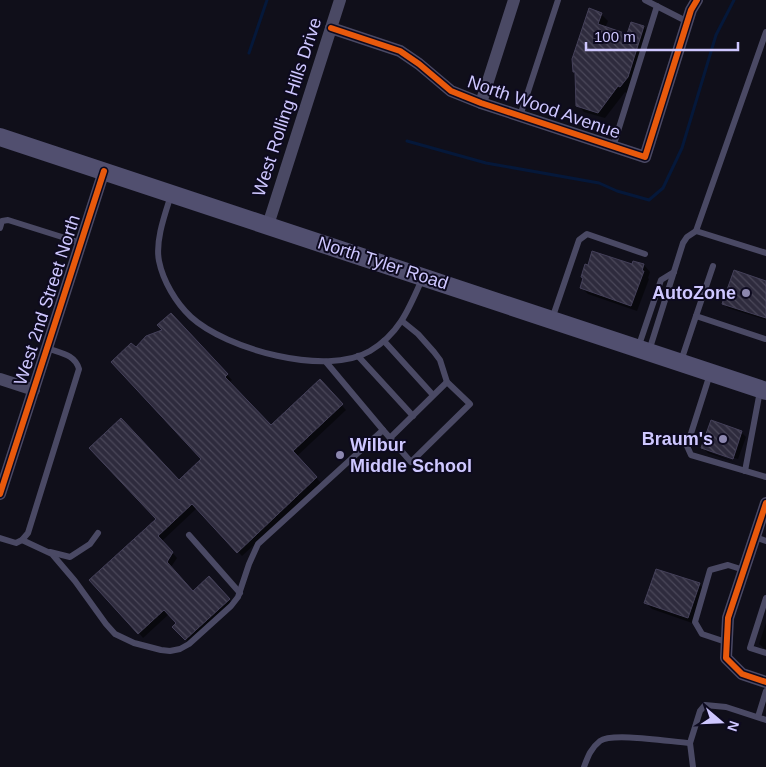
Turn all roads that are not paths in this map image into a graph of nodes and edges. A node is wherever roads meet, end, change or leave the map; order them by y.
1 (340, 0) edge
2 (514, 0) edge
3 (558, 0) edge
4 (645, 0) edge
5 (697, 0) edge
6 (657, 6) junction
7 (688, 22) junction
8 (331, 28) junction
9 (766, 32) edge
10 (482, 103) junction
11 (520, 116) junction
12 (0, 137) edge
13 (613, 147) junction
14 (104, 171) junction
15 (172, 193) junction
16 (268, 225) junction
17 (0, 228) edge
18 (696, 231) junction
19 (81, 243) junction
20 (766, 253) edge
21 (645, 254) dead end
22 (713, 266) dead end
23 (674, 272) junction
24 (422, 276) junction
25 (696, 316) junction
26 (552, 320) junction
27 (402, 321) junction
28 (765, 339) edge
29 (384, 342) junction
30 (47, 348) junction
31 (643, 350) junction
32 (358, 356) junction
33 (326, 362) junction
34 (681, 363) junction
35 (710, 372) junction
36 (0, 379) edge
37 (447, 382) junction
38 (34, 390) junction
39 (763, 390) edge
40 (434, 395) junction
41 (413, 416) junction
42 (383, 430) junction
43 (390, 438) junction
44 (744, 471) junction
45 (766, 477) edge
46 (0, 494) edge
47 (765, 509) edge
48 (98, 533) dead end
49 (189, 535) dead end
50 (0, 538) edge
51 (760, 539) edge
52 (22, 540) junction
53 (47, 551) junction
54 (744, 570) junction
55 (240, 593) junction
56 (766, 598) edge
57 (726, 642) junction
58 (766, 653) edge
59 (766, 682) edge
60 (766, 692) edge
61 (758, 717) junction
62 (766, 720) edge
63 (690, 743) junction
64 (584, 767) edge
65 (693, 767) edge

1 - 8 street, West Rolling Hills Drive
2 - 10 street
3 - 11 lane
4 - 6 lane
5 - 7 street
6 - 7 lane
6 - 13 lane
7 - 13 street, North Wood Avenue
8 - 10 street, North Wood Avenue
8 - 16 street, West Rolling Hills Drive
9 - 18 lane
10 - 11 street, North Wood Avenue
11 - 13 street, North Wood Avenue
12 - 14 main road, North Tyler Road
14 - 15 main road, North Tyler Road
14 - 19 street, West 2nd Street North
15 - 16 main road, North Tyler Road
15 - 33 lane
16 - 24 main road, North Tyler Road
17 - 19 lane
18 - 20 lane
18 - 23 lane
19 - 30 street, West 2nd Street North
21 - 26 lane
22 - 25 lane
23 - 31 lane
23 - 31 lane
24 - 26 main road, North Tyler Road
24 - 27 lane
25 - 28 lane
25 - 34 lane
26 - 31 main road, North Tyler Road
27 - 29 lane
27 - 37 lane
29 - 32 lane
29 - 40 lane
30 - 38 street, West 2nd Street North
30 - 52 lane
31 - 34 main road, North Tyler Road
32 - 33 lane
32 - 41 lane
33 - 42 lane
34 - 35 main road, North Tyler Road
35 - 39 main road, North Tyler Road
35 - 44 lane
36 - 38 street
37 - 40 lane
37 - 43 lane
38 - 46 street, West 2nd Street North
39 - 44 lane
40 - 41 lane
41 - 43 lane
42 - 43 lane
42 - 55 lane
44 - 45 lane
47 - 51 street
48 - 53 lane
49 - 55 lane
50 - 52 lane
51 - 54 street
52 - 53 lane
53 - 55 lane
54 - 57 street
54 - 57 lane
56 - 58 lane
57 - 59 street
60 - 61 lane
61 - 62 lane
61 - 63 lane
63 - 64 lane
63 - 65 lane

